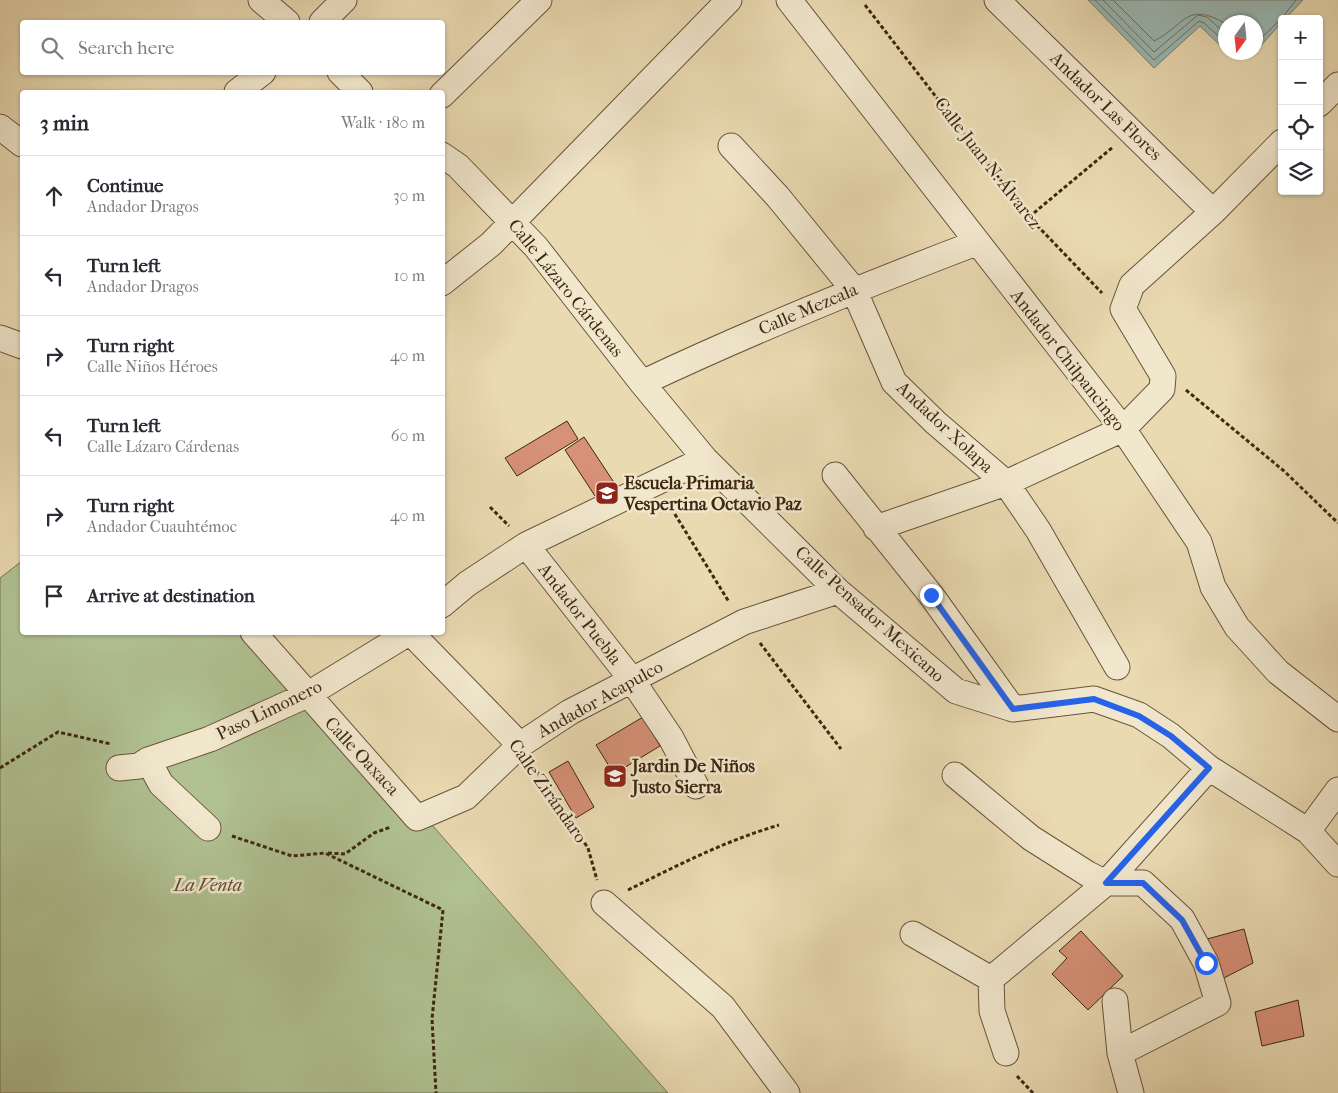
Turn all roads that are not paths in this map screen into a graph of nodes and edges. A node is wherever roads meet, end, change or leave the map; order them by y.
1 (262, 0) edge
2 (344, 0) edge
3 (539, 0) edge
4 (729, 0) edge
5 (789, 0) edge
6 (997, 0) edge
7 (285, 20) edge
8 (324, 20) edge
9 (259, 75) edge
10 (343, 75) edge
11 (1338, 85) edge
12 (240, 90) edge
13 (358, 90) edge
14 (445, 92) edge
15 (1323, 100) edge
16 (0, 127) edge
17 (20, 142) edge
18 (731, 146) dead end
19 (1278, 146) edge
20 (445, 157) edge
21 (1213, 212) junction
22 (512, 221) junction
23 (976, 243) junction
24 (445, 281) edge
25 (854, 290) junction
26 (0, 338) edge
27 (20, 345) edge
28 (642, 383) junction
29 (1122, 429) junction
30 (705, 459) junction
31 (835, 476) dead end
32 (1006, 483) junction
33 (876, 528) junction
34 (526, 545) junction
35 (838, 591) junction
36 (445, 602) edge
37 (256, 635) edge
38 (407, 635) edge
39 (412, 635) edge
40 (1117, 667) dead end
41 (632, 680) junction
42 (306, 695) junction
43 (1013, 709) junction
44 (1338, 719) edge
45 (520, 745) junction
46 (148, 760) junction
47 (119, 768) dead end
48 (1209, 768) junction
49 (955, 775) dead end
50 (696, 786) dead end
51 (1338, 790) edge
52 (418, 818) joint
53 (208, 828) road end
54 (1308, 831) junction
55 (1338, 864) edge
56 (1106, 883) junction
57 (604, 903) road end
58 (913, 934) dead end
59 (991, 979) junction
60 (1114, 1001) dead end
61 (1006, 1052) dead end
62 (1120, 1053) junction
63 (787, 1093) edge
64 (1131, 1093) edge

1 - 7 street
2 - 8 street
3 - 14 street
4 - 22 street
5 - 23 street, Andador Chilpancingo
6 - 21 street, Andador Las Flores
9 - 12 street
10 - 13 street
11 - 15 street
16 - 17 street
18 - 25 street, Andador Xolapa
19 - 21 street
20 - 22 street, Calle Lázaro Cárdenas
21 - 29 street
22 - 24 street
22 - 28 street, Calle Lázaro Cárdenas
23 - 25 street, Calle Mezcala
23 - 29 street, Andador Chilpancingo
25 - 28 street, Calle Mezcala
25 - 32 street, Andador Xolapa
26 - 27 street
28 - 30 street, Calle Pensador Mexicano
29 - 32 street
29 - 44 street, Andador Chilpancingo
30 - 34 street
30 - 35 street, Calle Pensador Mexicano
31 - 33 street
32 - 33 street
32 - 40 street, Andador Xolapa
33 - 43 street
34 - 36 street
34 - 41 street, Andador Puebla
35 - 41 street, Andador Acapulco
35 - 43 street, Calle Pensador Mexicano
37 - 42 street, Calle Oaxaca
38 - 42 street, Paso Limonero
39 - 45 street, Calle Zirándaro
41 - 45 street, Andador Acapulco
41 - 50 street, Andador Puebla
42 - 46 street, Paso Limonero
42 - 52 street, Calle Oaxaca
43 - 48 street
45 - 52 street, Andador Acapulco
46 - 47 street, Paso Limonero
46 - 53 street
48 - 54 street
48 - 56 street
49 - 56 street
51 - 54 street
54 - 55 street
56 - 59 street
56 - 62 street
57 - 63 street
58 - 59 street
59 - 61 street
60 - 62 street
62 - 64 street

